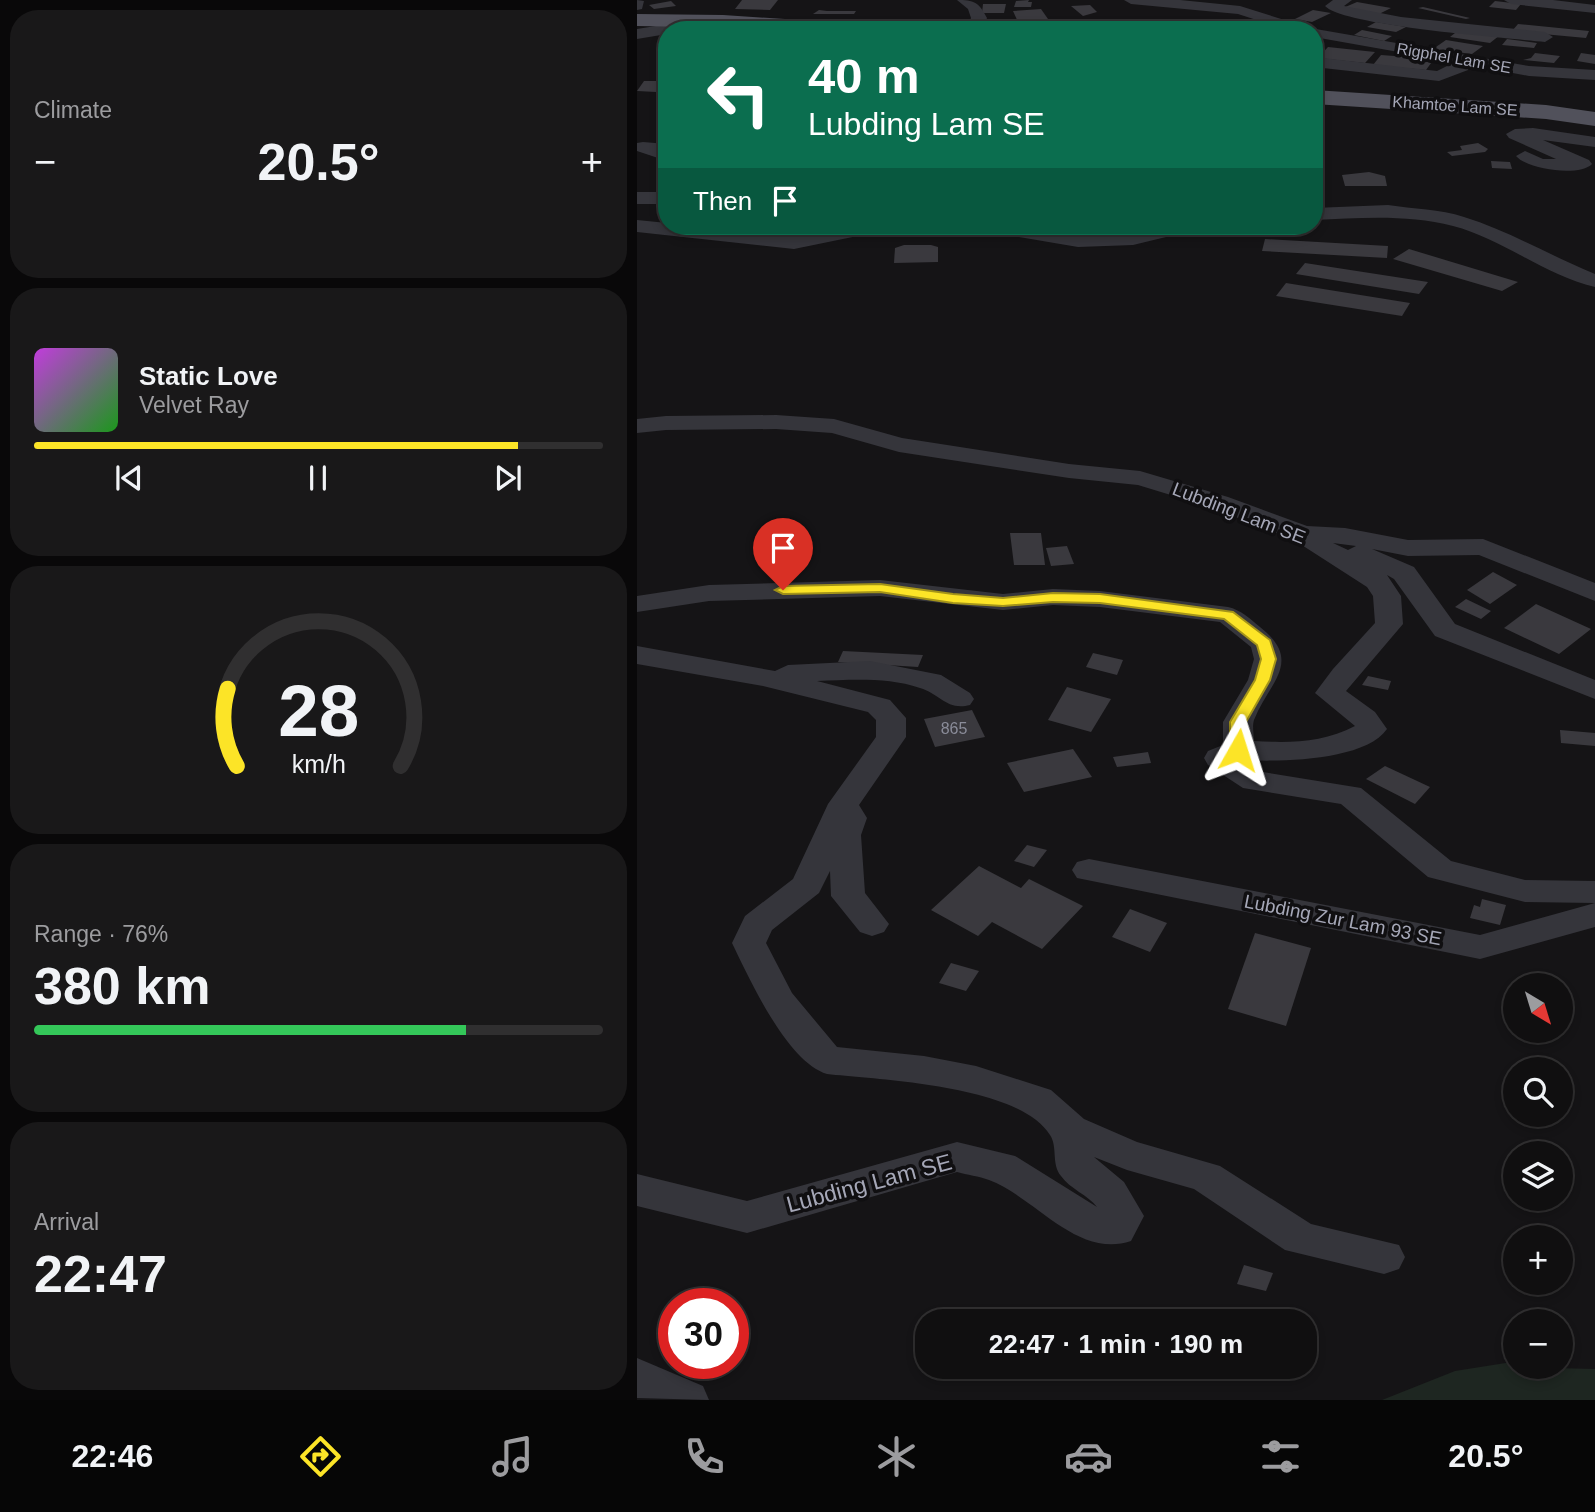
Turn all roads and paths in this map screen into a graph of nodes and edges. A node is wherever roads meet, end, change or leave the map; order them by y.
1 (964, 0) edge
2 (1131, 0) edge
3 (1345, 0) edge
4 (1511, 0) edge
5 (1595, 9) edge
6 (637, 20) edge
7 (737, 21) edge
8 (978, 21) edge
9 (1275, 21) edge
10 (658, 30) edge
11 (637, 33) edge
12 (1323, 34) edge
13 (1545, 37) dead end
14 (1463, 60) junction
15 (1323, 63) edge
16 (1595, 75) edge
17 (1323, 98) edge
18 (1595, 120) edge
19 (1595, 142) edge
20 (658, 148) edge
21 (658, 153) edge
22 (1525, 156) dead end
23 (637, 198) edge
24 (658, 198) edge
25 (1323, 214) edge
26 (637, 226) edge
27 (658, 228) edge
28 (720, 235) edge
29 (833, 235) edge
30 (1042, 235) edge
31 (1150, 235) edge
32 (1595, 281) edge
33 (637, 426) edge
34 (1303, 534) junction
35 (1595, 593) edge
36 (637, 604) edge
37 (637, 655) edge
38 (763, 677) junction
39 (1595, 691) edge
40 (959, 699) dead end
41 (1238, 750) junction
42 (843, 804) junction
43 (1089, 870) dead end
44 (1595, 892) edge
45 (1595, 915) edge
46 (872, 924) dead end
47 (1070, 1130) junction
48 (637, 1190) edge
49 (1384, 1257) dead end
50 (637, 1377) edge
51 (687, 1400) edge

1 - 8 street
2 - 9 street
3 - 13 street
4 - 5 street
6 - 7 main road
10 - 11 street
12 - 14 street, Rigphel Lam SE
14 - 15 street
14 - 16 street, Rigphel Lam SE
17 - 18 main road, Khamtoe Lam SE
19 - 22 street
20 - 21 street
23 - 24 street
25 - 32 street
26 - 27 street
28 - 29 street
30 - 31 street
33 - 34 street, Lubding Lam SE
34 - 35 street
34 - 39 street
34 - 41 street, Lubding Lam SE
36 - 41 street
37 - 38 street
38 - 40 street
38 - 42 street
41 - 44 street
42 - 46 street
42 - 47 street
43 - 45 street, Lubding Zur Lam 93 SE
47 - 48 street, Lubding Lam SE
47 - 49 street
50 - 51 street

